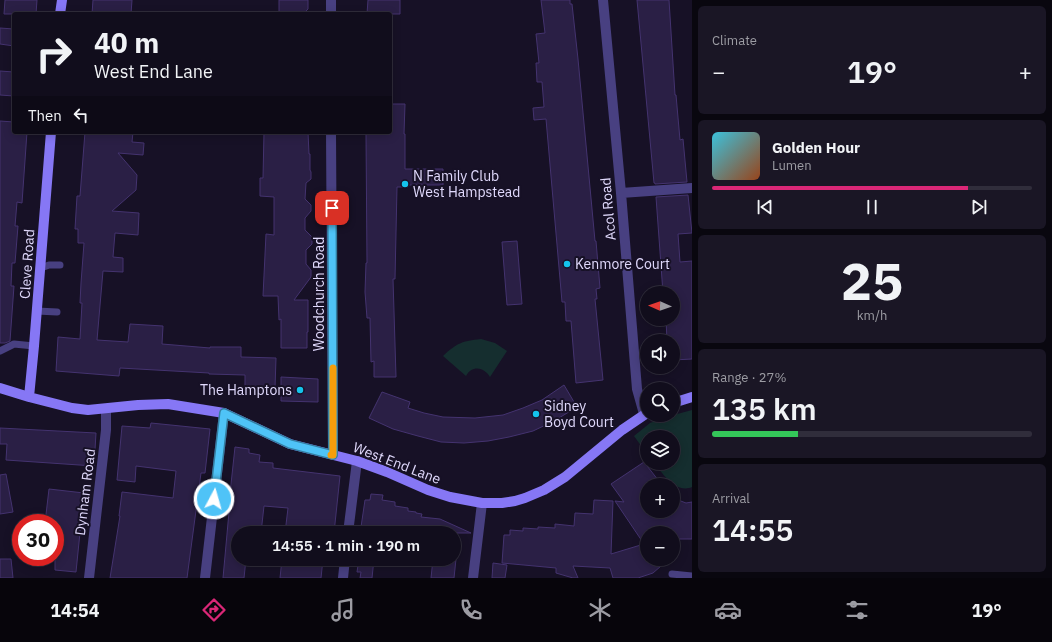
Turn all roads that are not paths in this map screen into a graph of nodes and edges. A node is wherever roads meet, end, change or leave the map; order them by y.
1 (62, 0) edge
2 (331, 0) edge
3 (603, 0) edge
4 (60, 12) edge
5 (331, 12) edge
6 (51, 134) edge
7 (332, 134) edge
8 (692, 188) edge
9 (621, 193) junction
10 (60, 266) dead end
11 (41, 268) junction
12 (37, 311) junction
13 (57, 312) dead end
14 (34, 346) junction
15 (0, 351) edge
16 (0, 388) edge
17 (29, 397) junction
18 (692, 397) edge
19 (640, 398) edge
20 (680, 401) edge
21 (106, 409) junction
22 (224, 413) junction
23 (640, 418) edge
24 (333, 455) junction
25 (357, 461) junction
26 (482, 503) junction
27 (349, 526) edge
28 (344, 566) edge
29 (672, 574) dead end
30 (692, 576) edge
31 (89, 578) edge
32 (205, 578) edge
33 (343, 578) edge
34 (473, 578) edge

1 - 4 main road
2 - 5 street
3 - 9 street, Acol Road
6 - 11 main road, Cleve Road
7 - 24 street, Woodchurch Road
8 - 9 street
9 - 19 street, Acol Road
10 - 11 lane
11 - 12 main road, Cleve Road
12 - 13 lane
12 - 14 main road, Cleve Road
14 - 15 lane
14 - 17 main road, Cleve Road
16 - 17 main road, West End Lane
17 - 21 main road, West End Lane
18 - 20 main road
21 - 22 main road, West End Lane
21 - 31 street, Dynham Road
22 - 24 main road, West End Lane
22 - 32 street
23 - 26 main road, West End Lane
24 - 25 main road, West End Lane
25 - 26 main road, West End Lane
25 - 27 street
26 - 34 street
28 - 33 street
29 - 30 lane

